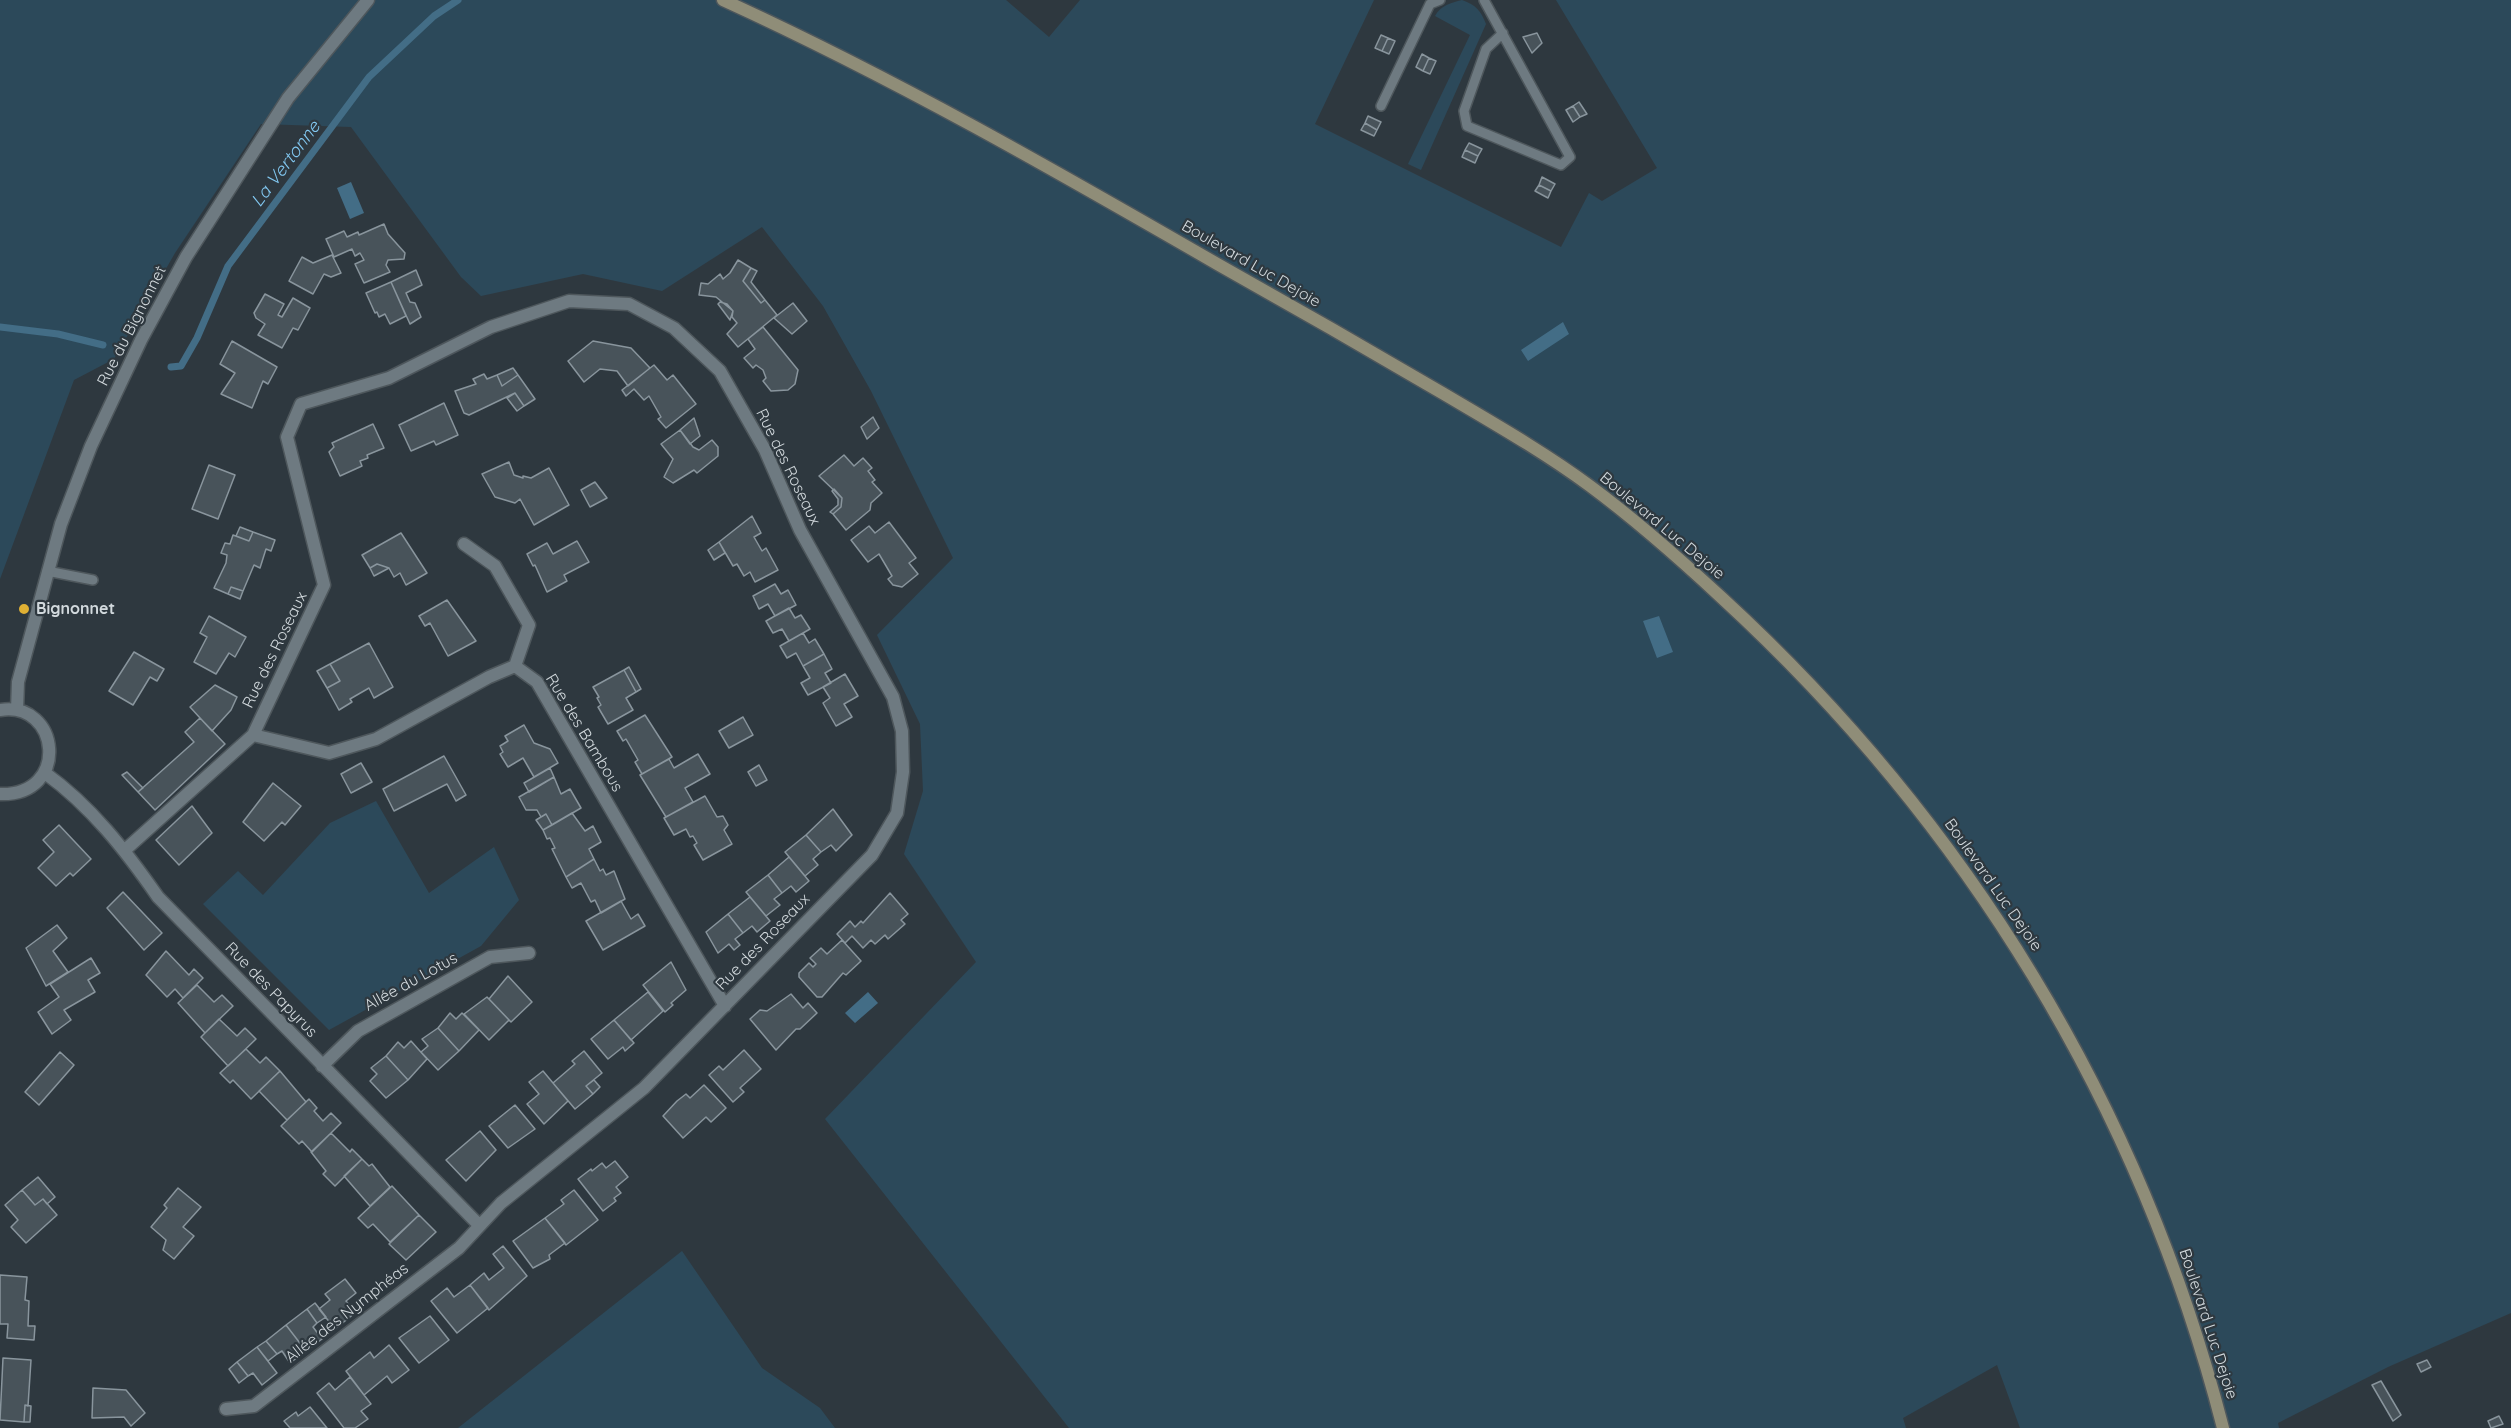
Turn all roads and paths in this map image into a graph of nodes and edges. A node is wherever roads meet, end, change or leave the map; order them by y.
1 (369, 0) edge
2 (723, 0) edge
3 (1440, 0) edge
4 (1484, 0) edge
5 (1503, 33) junction
6 (1381, 106) dead end
7 (464, 544) dead end
8 (47, 571) junction
9 (93, 580) dead end
10 (515, 666) junction
11 (0, 710) edge
12 (17, 710) junction
13 (253, 735) junction
14 (45, 773) junction
15 (0, 794) edge
16 (125, 850) junction
17 (529, 952) dead end
18 (725, 1006) junction
19 (322, 1066) junction
20 (479, 1226) junction
21 (226, 1409) dead end
22 (2223, 1428) edge

1 - 8 street, Rue du Bignonnet
2 - 22 main road, Boulevard Luc Dejoie
3 - 6 lane
4 - 5 lane
5 - 5 lane
7 - 10 street
8 - 9 lane
8 - 12 street, Rue du Bignonnet
10 - 13 street
10 - 18 street, Rue des Bambous
11 - 12 street
12 - 14 street
13 - 16 street, Rue des Roseaux
13 - 18 street, Rue des Roseaux
14 - 15 street
14 - 16 street, Rue des Papyrus
16 - 19 street, Rue des Papyrus
17 - 19 street, Allée du Lotus
18 - 20 street, Rue des Roseaux
19 - 20 street, Rue des Papyrus
20 - 21 street, Allée des Nymphéas

